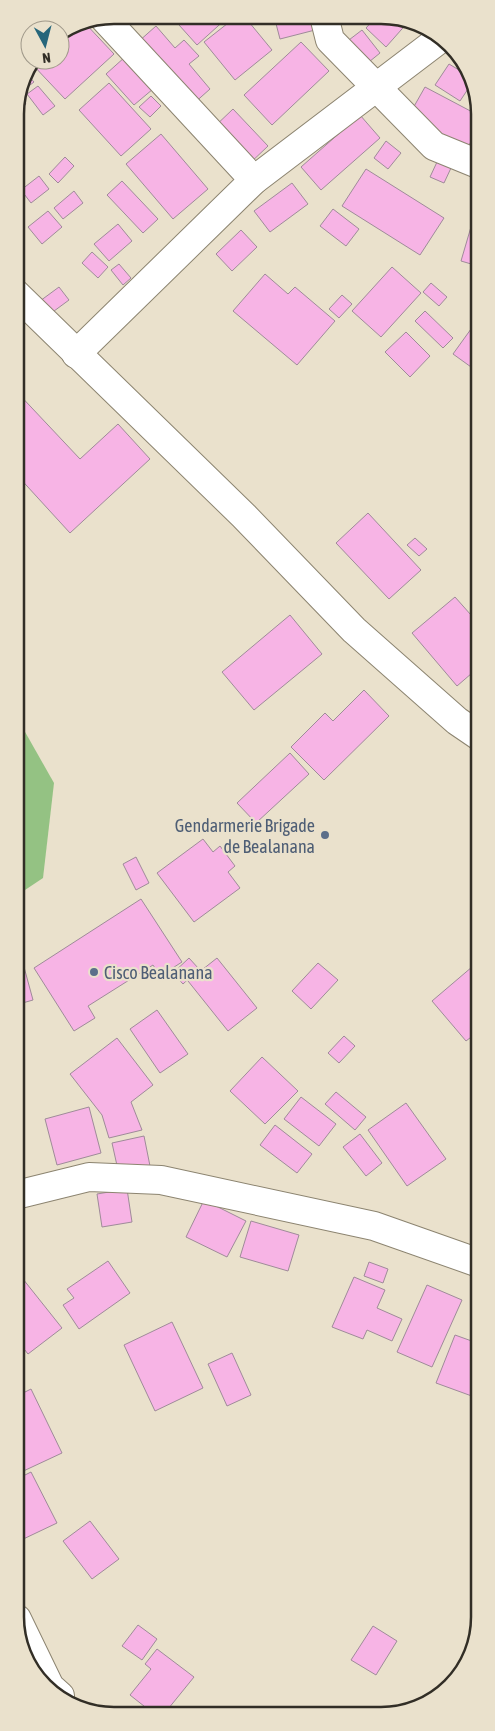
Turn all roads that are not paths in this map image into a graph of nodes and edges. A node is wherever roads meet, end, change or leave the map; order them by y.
1 (109, 24) edge
2 (326, 24) edge
3 (436, 42) edge
4 (376, 87) junction
5 (471, 161) edge
6 (254, 180) junction
7 (24, 303) edge
8 (76, 354) junction
9 (471, 730) edge
10 (24, 1193) edge
11 (471, 1260) edge
12 (25, 1636) edge
13 (44, 1674) edge

1 - 6 street
2 - 4 street
3 - 4 street
4 - 5 street
4 - 6 street
6 - 8 street
7 - 8 street
8 - 9 street
10 - 11 street
12 - 13 street

